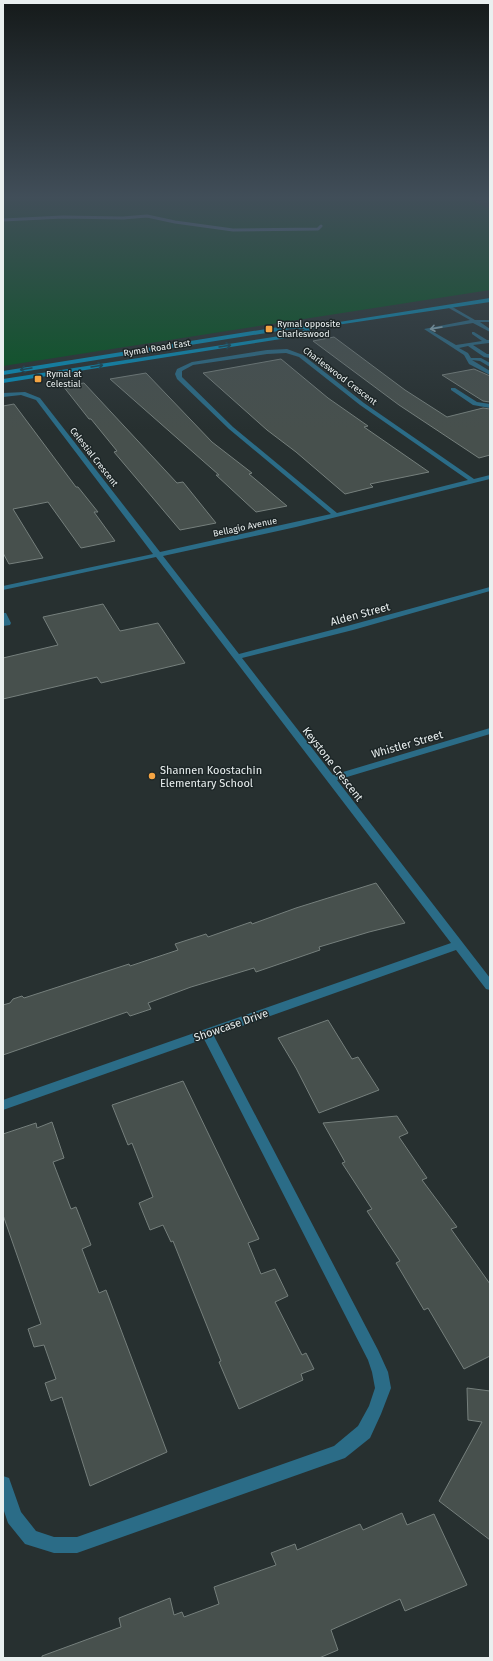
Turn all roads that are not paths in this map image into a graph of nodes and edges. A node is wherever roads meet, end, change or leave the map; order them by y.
1 (490, 300) edge
2 (449, 306) junction
3 (474, 321) junction
4 (490, 321) edge
5 (465, 325) junction
6 (472, 327) dead end
7 (314, 328) junction
8 (490, 331) edge
9 (480, 332) dead end
10 (474, 333) dead end
11 (467, 334) dead end
12 (489, 340) edge
13 (480, 343) junction
14 (469, 345) junction
15 (455, 347) junction
16 (466, 354) junction
17 (490, 356) edge
18 (473, 360) junction
19 (490, 365) edge
20 (490, 368) edge
21 (3, 373) edge
22 (490, 373) edge
23 (3, 381) edge
24 (453, 389) dead end
25 (3, 395) edge
26 (490, 406) edge
27 (490, 477) edge
28 (473, 481) junction
29 (336, 515) junction
30 (158, 555) junction
31 (3, 588) edge
32 (490, 589) edge
33 (3, 615) edge
34 (3, 624) edge
35 (236, 657) junction
36 (490, 731) edge
37 (330, 779) junction
38 (458, 945) junction
39 (490, 986) edge
40 (207, 1033) junction
41 (3, 1105) edge
42 (3, 1484) edge

1 - 2 main road, Rymal Road East
2 - 3 lane
2 - 7 main road, Rymal Road East
3 - 4 lane
3 - 5 lane
3 - 8 lane
5 - 6 lane
5 -> 15 lane
7 -> 21 main road, Rymal Road East
23 -> 7 main road, Rymal Road East
9 - 12 lane
10 - 12 lane
11 - 13 lane
12 - 13 lane
13 - 14 lane
14 - 15 lane
14 - 17 lane
15 - 16 lane
16 - 18 lane
16 - 22 lane
18 - 19 lane
18 - 20 lane
24 - 26 street
25 - 30 street, Celestial Crescent
27 - 28 street, Bellagio Avenue
28 - 29 street, Bellagio Avenue
28 - 29 street, Charleswood Crescent
29 - 30 street, Bellagio Avenue
30 - 31 street, Bellagio Avenue
30 - 35 street, Keystone Crescent
32 - 35 street, Alden Street
33 - 34 lane
35 - 37 street, Keystone Crescent
36 - 37 street, Whistler Street
37 - 38 street, Keystone Crescent
38 - 39 street, Keystone Crescent
38 - 40 street, Showcase Drive
40 - 41 street, Showcase Drive
40 - 42 street

